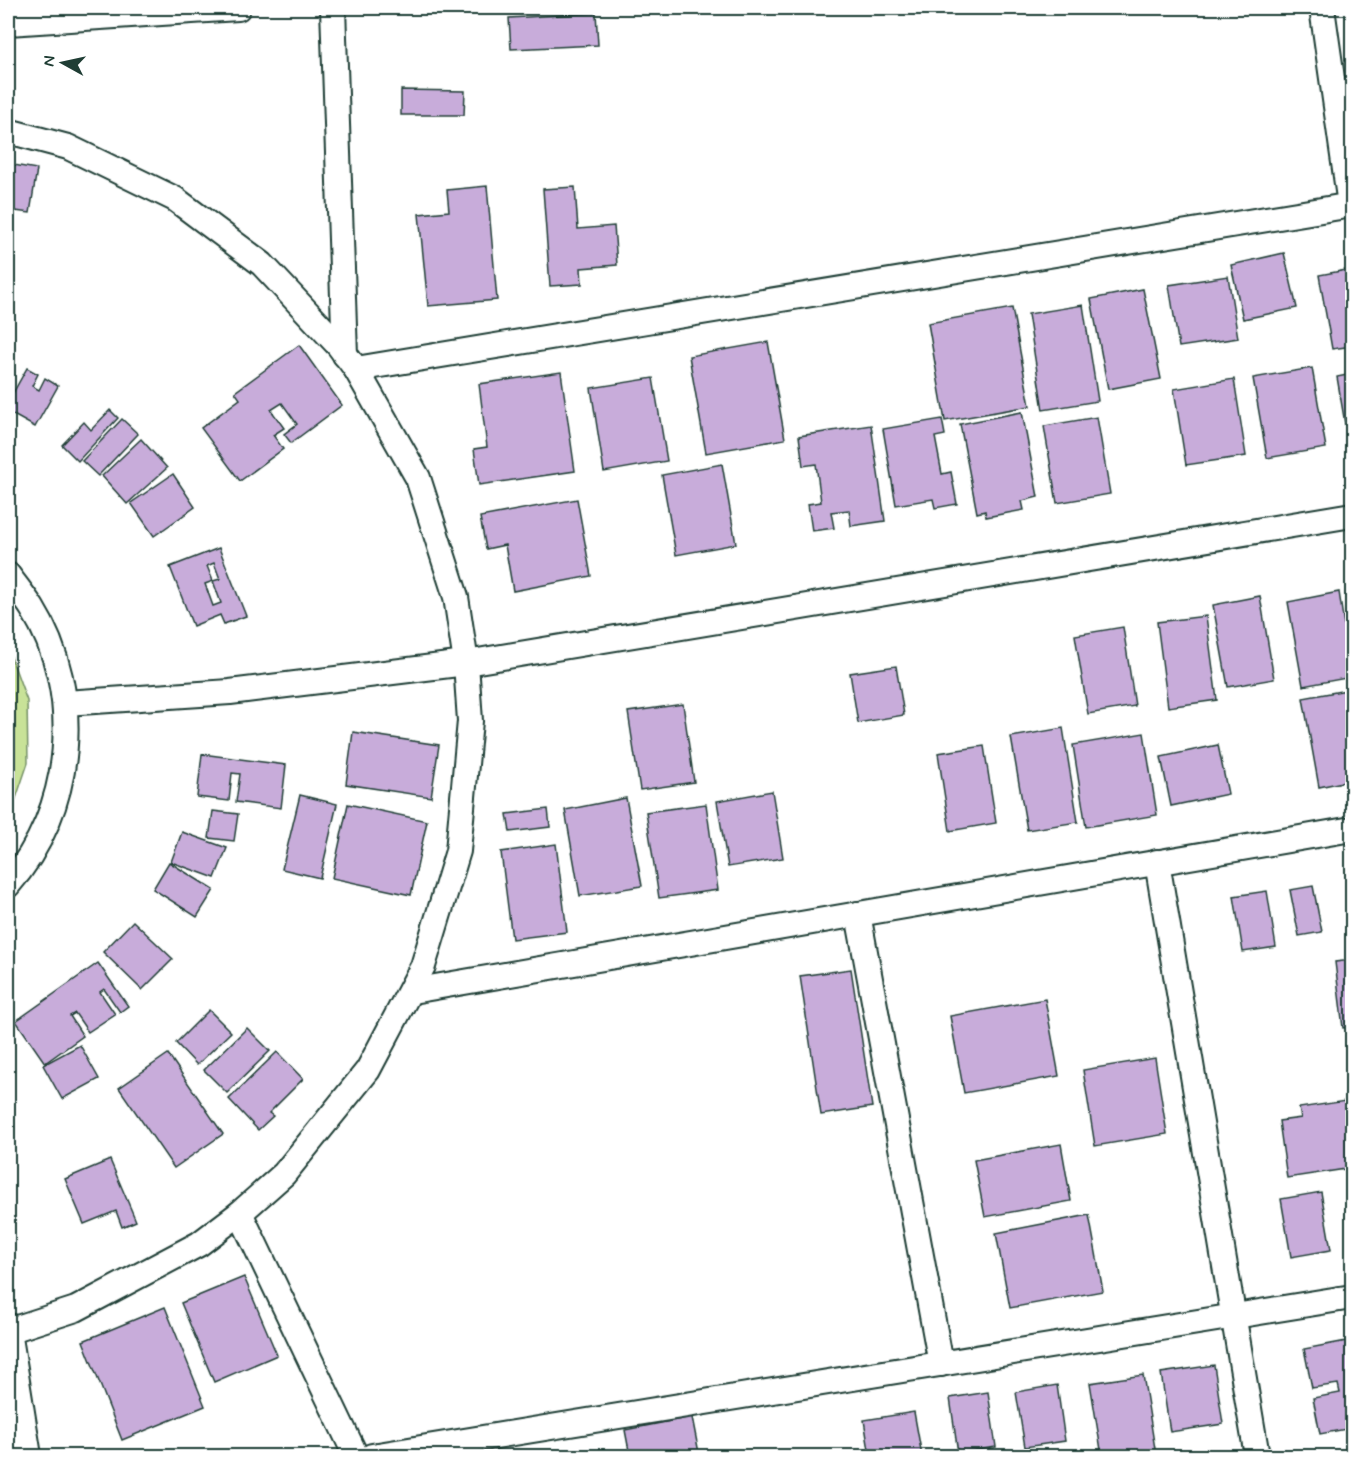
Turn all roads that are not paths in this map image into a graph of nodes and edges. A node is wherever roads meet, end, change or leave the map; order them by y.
1 (238, 8) edge
2 (333, 8) edge
3 (1322, 8) edge
4 (8, 23) edge
5 (8, 131) edge
6 (1351, 205) edge
7 (351, 362) junction
8 (1353, 515) edge
9 (8, 575) edge
10 (466, 663) junction
11 (65, 703) junction
12 (1353, 829) edge
13 (1157, 862) junction
14 (8, 885) edge
15 (858, 914) junction
16 (412, 991) junction
17 (240, 1213) junction
18 (1353, 1296) edge
19 (1234, 1316) junction
20 (8, 1329) edge
21 (941, 1364) junction
22 (29, 1456) edge
23 (356, 1456) edge
24 (372, 1456) edge
25 (1257, 1456) edge

1 - 4 street
2 - 7 street
3 - 6 street
5 - 7 street
6 - 7 street
7 - 10 street
8 - 10 street
9 - 11 street
10 - 11 street
10 - 16 street
11 - 14 street
12 - 13 street
13 - 15 street
13 - 19 street
15 - 16 street
15 - 21 street
16 - 17 street
17 - 20 street
17 - 23 street
18 - 19 street
19 - 21 street
19 - 25 street
20 - 22 street
21 - 24 street

